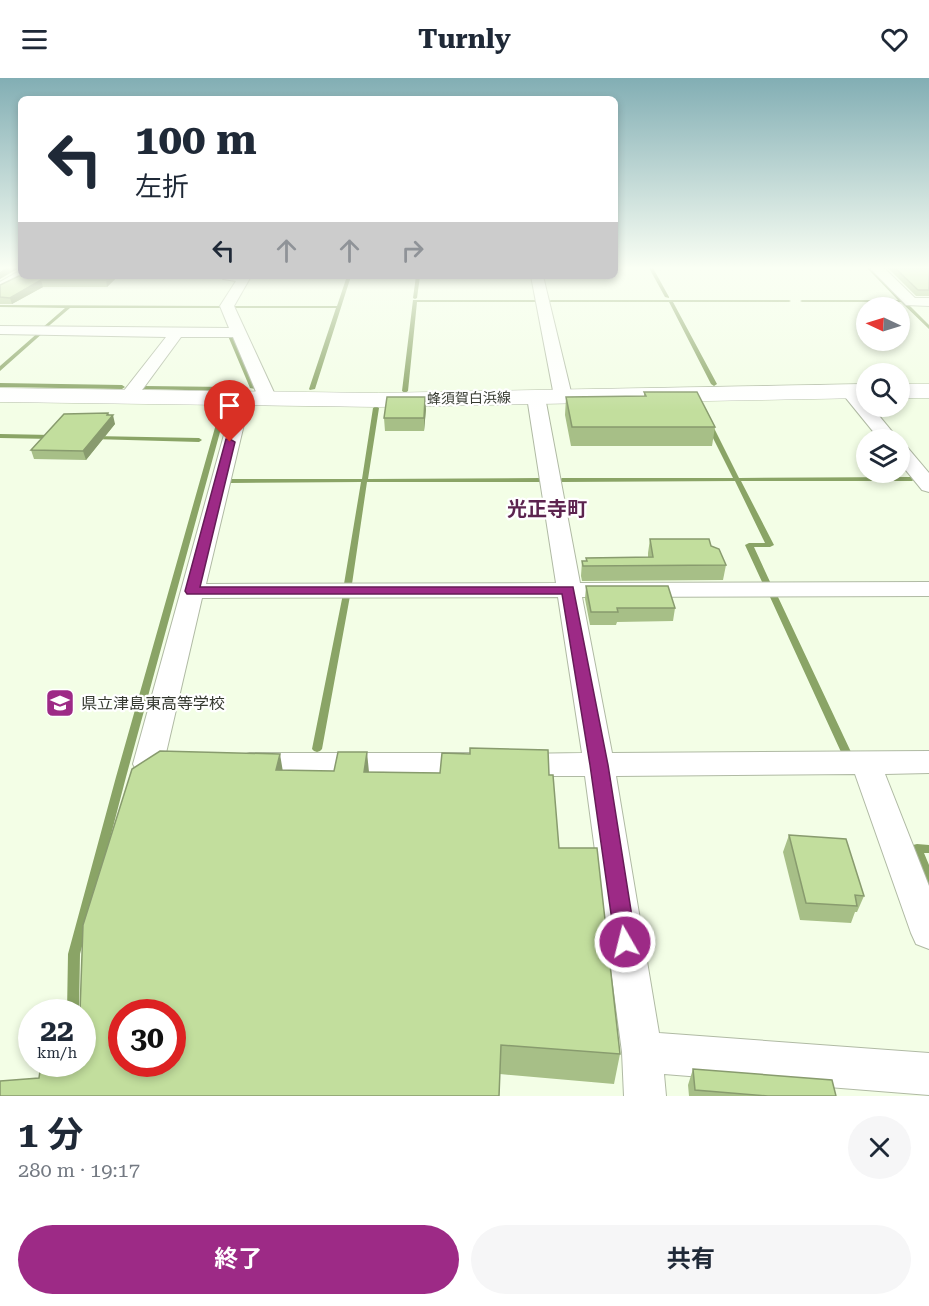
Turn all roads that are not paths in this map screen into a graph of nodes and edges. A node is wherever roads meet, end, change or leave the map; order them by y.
1 (232, 316) edge
2 (546, 316) edge
3 (0, 330) edge
4 (177, 333) junction
5 (240, 333) junction
6 (910, 391) edge
7 (929, 391) edge
8 (856, 392) edge
9 (0, 394) edge
10 (563, 396) junction
11 (128, 397) junction
12 (536, 397) junction
13 (241, 399) junction
14 (268, 399) junction
15 (910, 463) edge
16 (929, 486) edge
17 (929, 589) edge
18 (568, 590) junction
19 (192, 591) junction
20 (929, 762) edge
21 (866, 763) junction
22 (599, 765) junction
23 (929, 933) edge
24 (642, 1052) junction
25 (929, 1074) edge
26 (645, 1096) edge

1 - 5 street
2 - 10 street
3 - 4 street
4 - 5 street
4 - 11 street
5 - 14 street
6 - 7 main road
8 - 10 main road, 蜂須賀白浜線
9 - 11 main road, 蜂須賀白浜線
10 - 12 main road, 蜂須賀白浜線
11 - 13 main road, 蜂須賀白浜線
12 - 14 main road, 蜂須賀白浜線
12 - 18 street
13 - 14 main road, 蜂須賀白浜線
13 - 19 street
15 - 16 street
17 - 18 street
18 - 19 street
18 - 22 street
19 - 22 street
20 - 21 street
21 - 22 street
21 - 23 street
22 - 24 street
24 - 25 street
24 - 26 street

